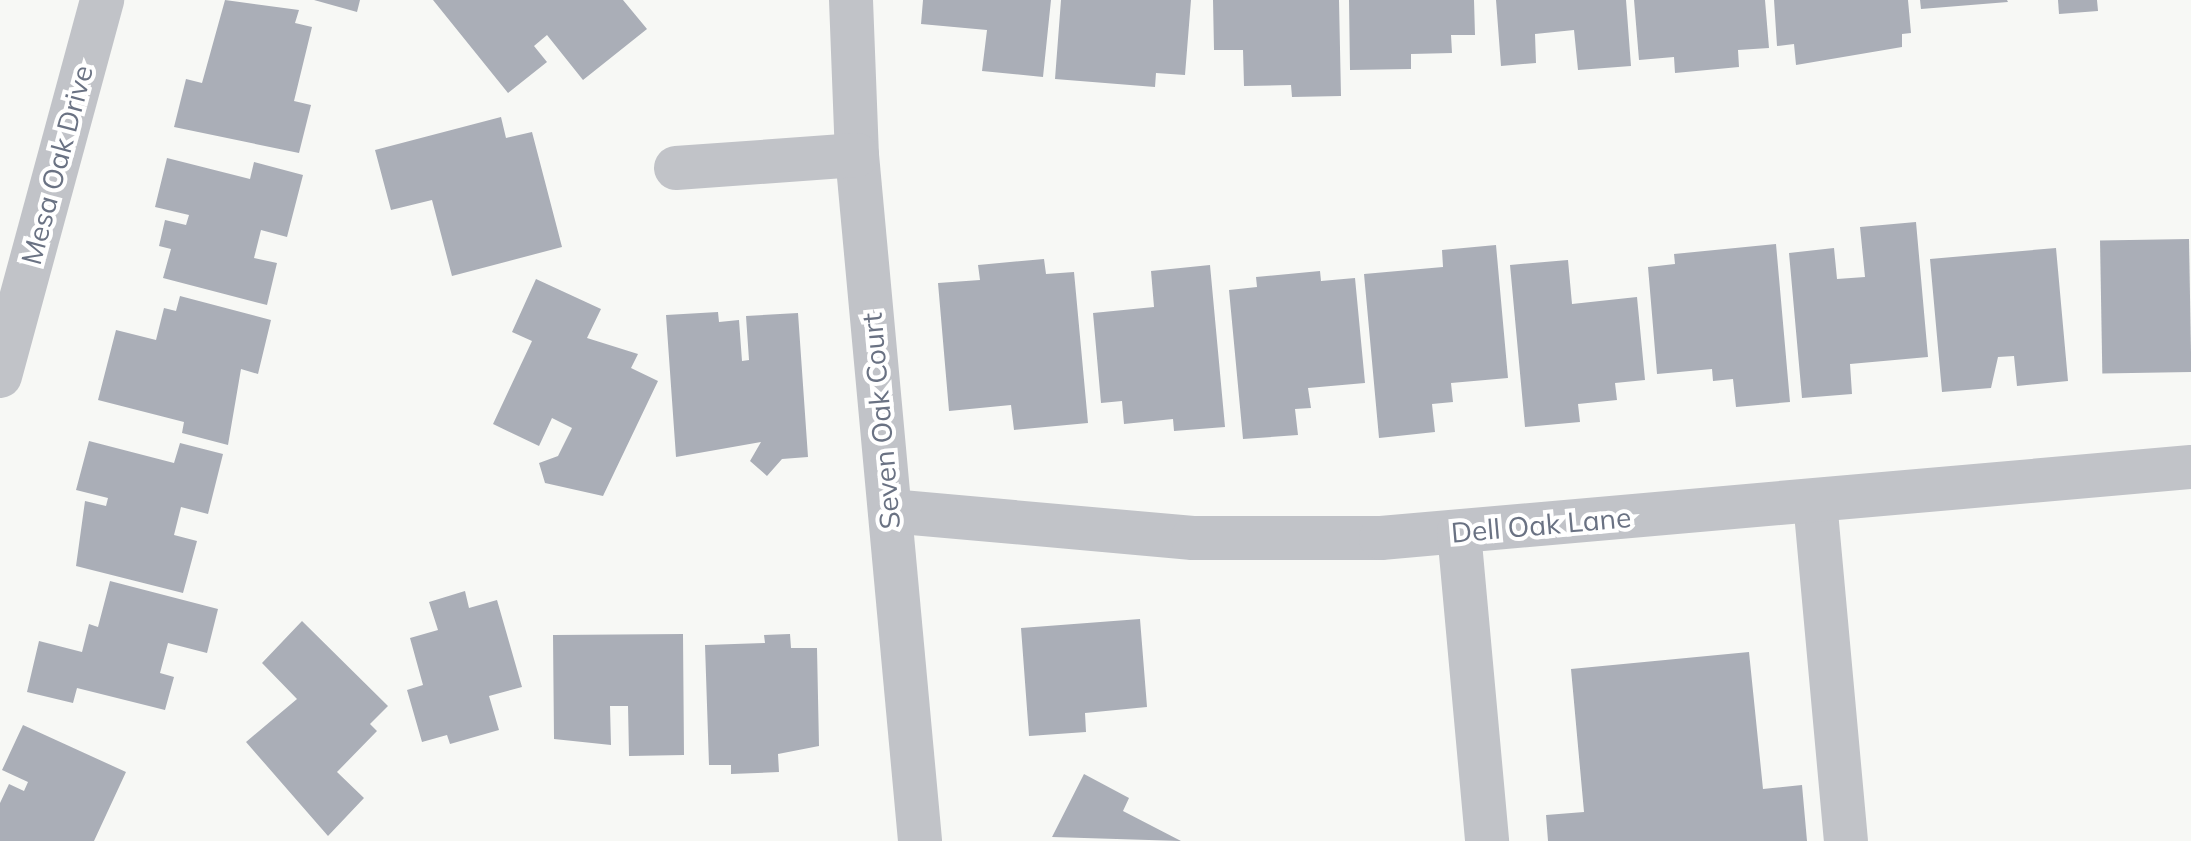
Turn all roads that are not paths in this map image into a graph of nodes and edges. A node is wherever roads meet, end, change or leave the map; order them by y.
1 (102, 0) edge
2 (851, 0) edge
3 (857, 155) junction
4 (676, 168) dead end
5 (0, 376) edge
6 (2191, 467) edge
7 (1815, 501) junction
8 (890, 511) junction
9 (1459, 532) junction
10 (920, 841) edge
11 (1487, 841) edge
12 (1846, 841) edge

1 - 5 street, Mesa Oak Drive
2 - 3 street, Seven Oak Court
3 - 4 street
3 - 8 street, Seven Oak Court
6 - 7 street, Dell Oak Lane
7 - 9 street, Dell Oak Lane
7 - 12 street
8 - 9 street, Dell Oak Lane
8 - 10 street, Seven Oak Court
9 - 11 street

